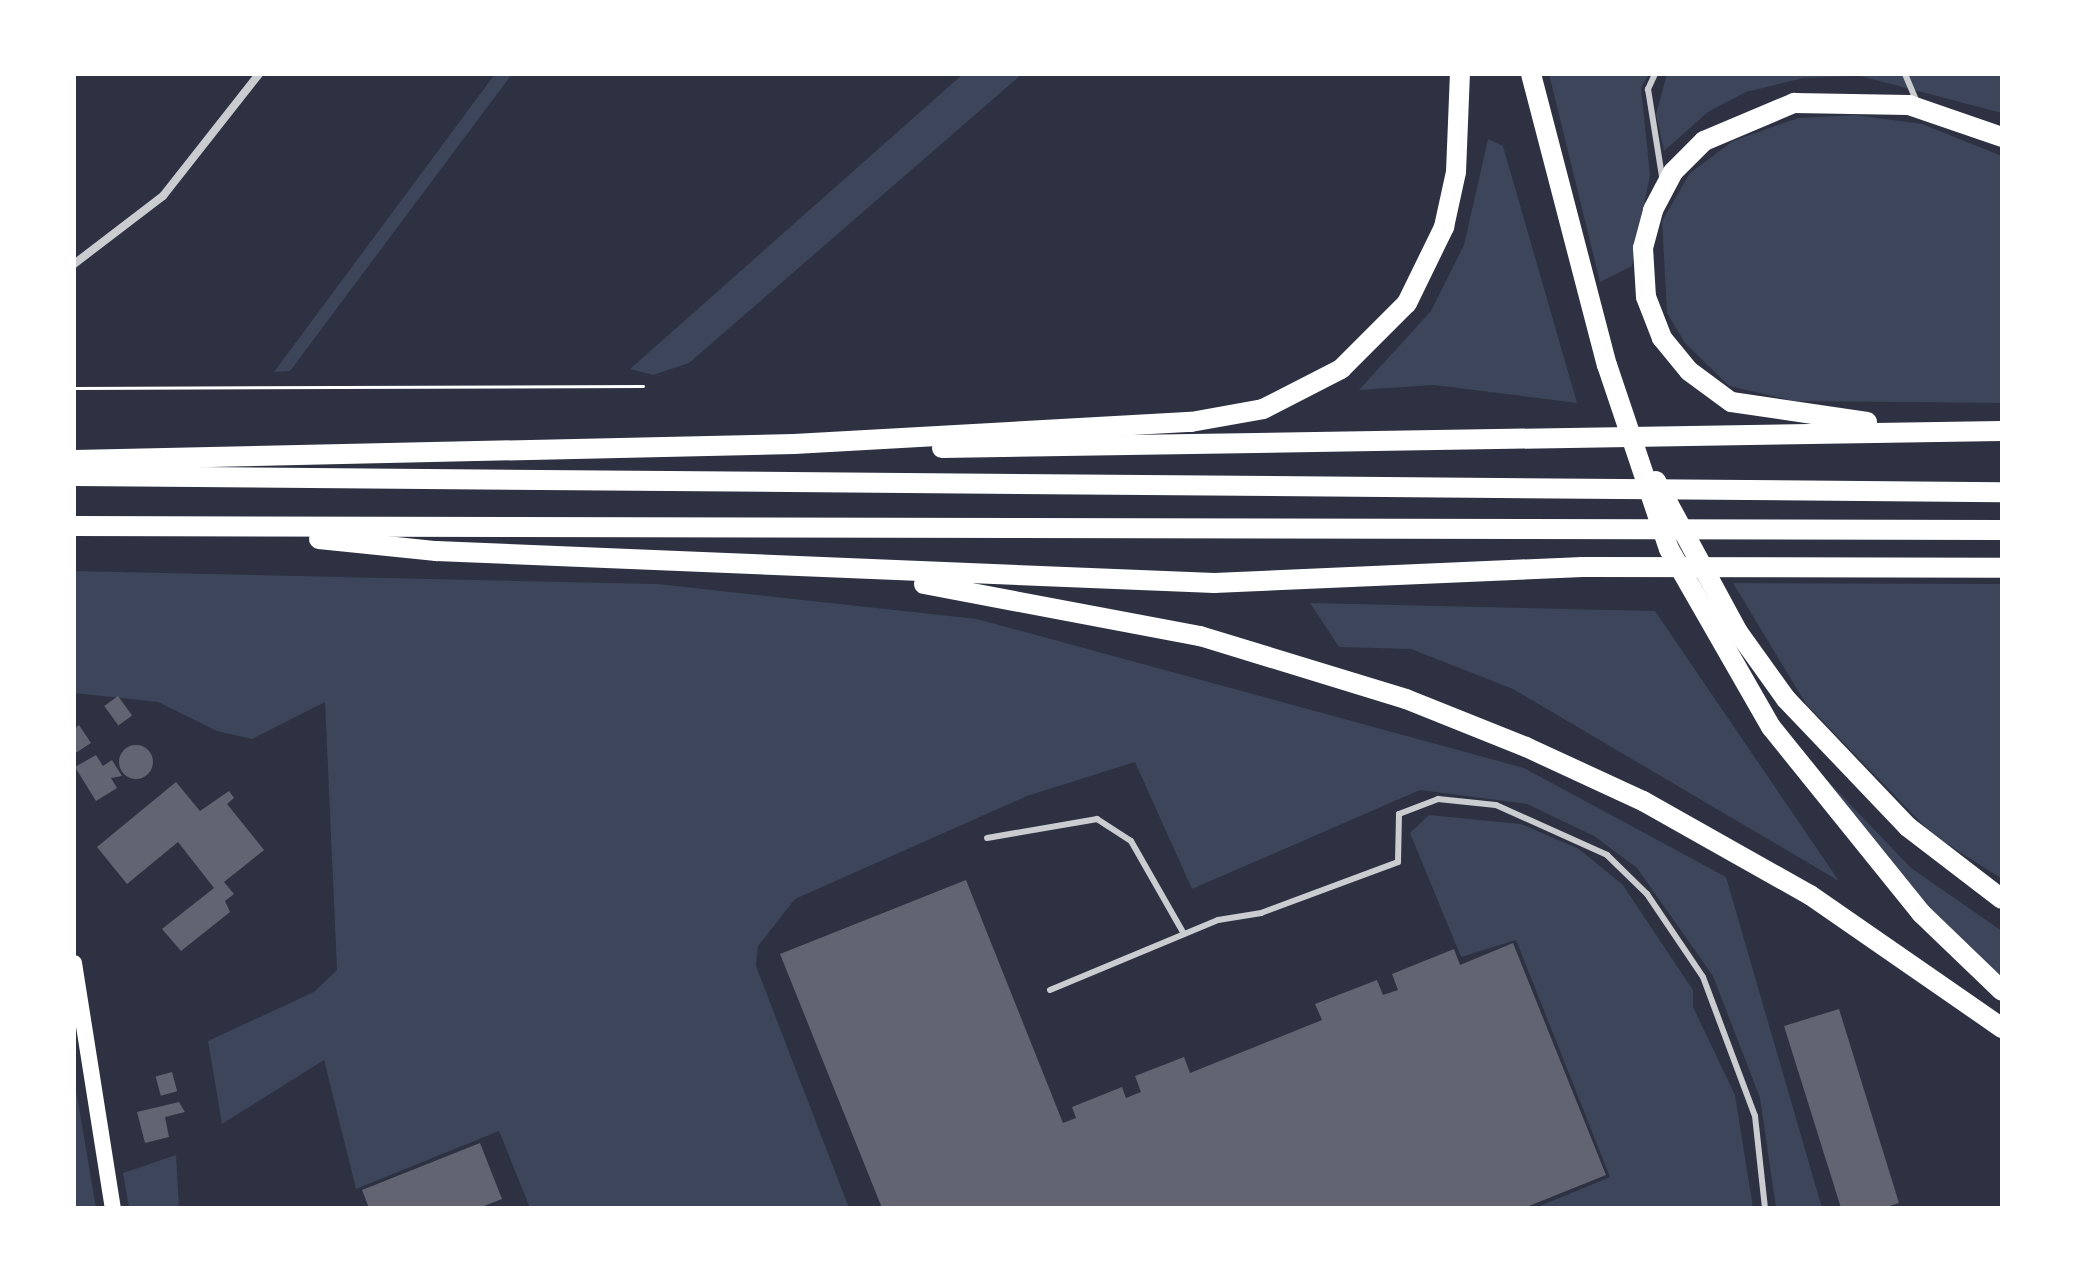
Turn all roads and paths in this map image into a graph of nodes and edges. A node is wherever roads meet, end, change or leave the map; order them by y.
1 (259, 74) edge
2 (1460, 74) edge
3 (1531, 74) edge
4 (1655, 74) edge
5 (1905, 74) edge
6 (1920, 108) junction
7 (2002, 137) edge
8 (1664, 186) junction
9 (74, 264) edge
10 (643, 386) dead end
11 (74, 388) edge
12 (1627, 420) junction
13 (1994, 431) edge
14 (794, 444) junction
15 (74, 460) edge
16 (74, 476) edge
17 (2002, 492) edge
18 (74, 526) edge
19 (199, 527) junction
20 (2002, 530) edge
21 (2002, 568) edge
22 (813, 569) junction
23 (987, 838) dead end
24 (2002, 899) edge
25 (1184, 934) junction
26 (74, 963) edge
27 (1050, 990) dead end
28 (2002, 991) edge
29 (2002, 1028) edge
30 (113, 1208) edge
31 (1765, 1208) edge

1 - 9 street
2 - 14 highway
3 - 12 highway
4 - 8 lane
5 - 6 lane
6 - 7 highway
6 - 8 highway
8 - 13 highway
10 - 11 path
12 - 24 highway
12 - 28 highway
13 - 14 highway
14 - 15 highway
16 - 17 highway
18 - 19 highway
19 - 20 highway
19 - 22 highway
21 - 22 highway
22 - 29 highway
23 - 25 lane
25 - 27 lane
25 - 31 lane
26 - 30 main road

